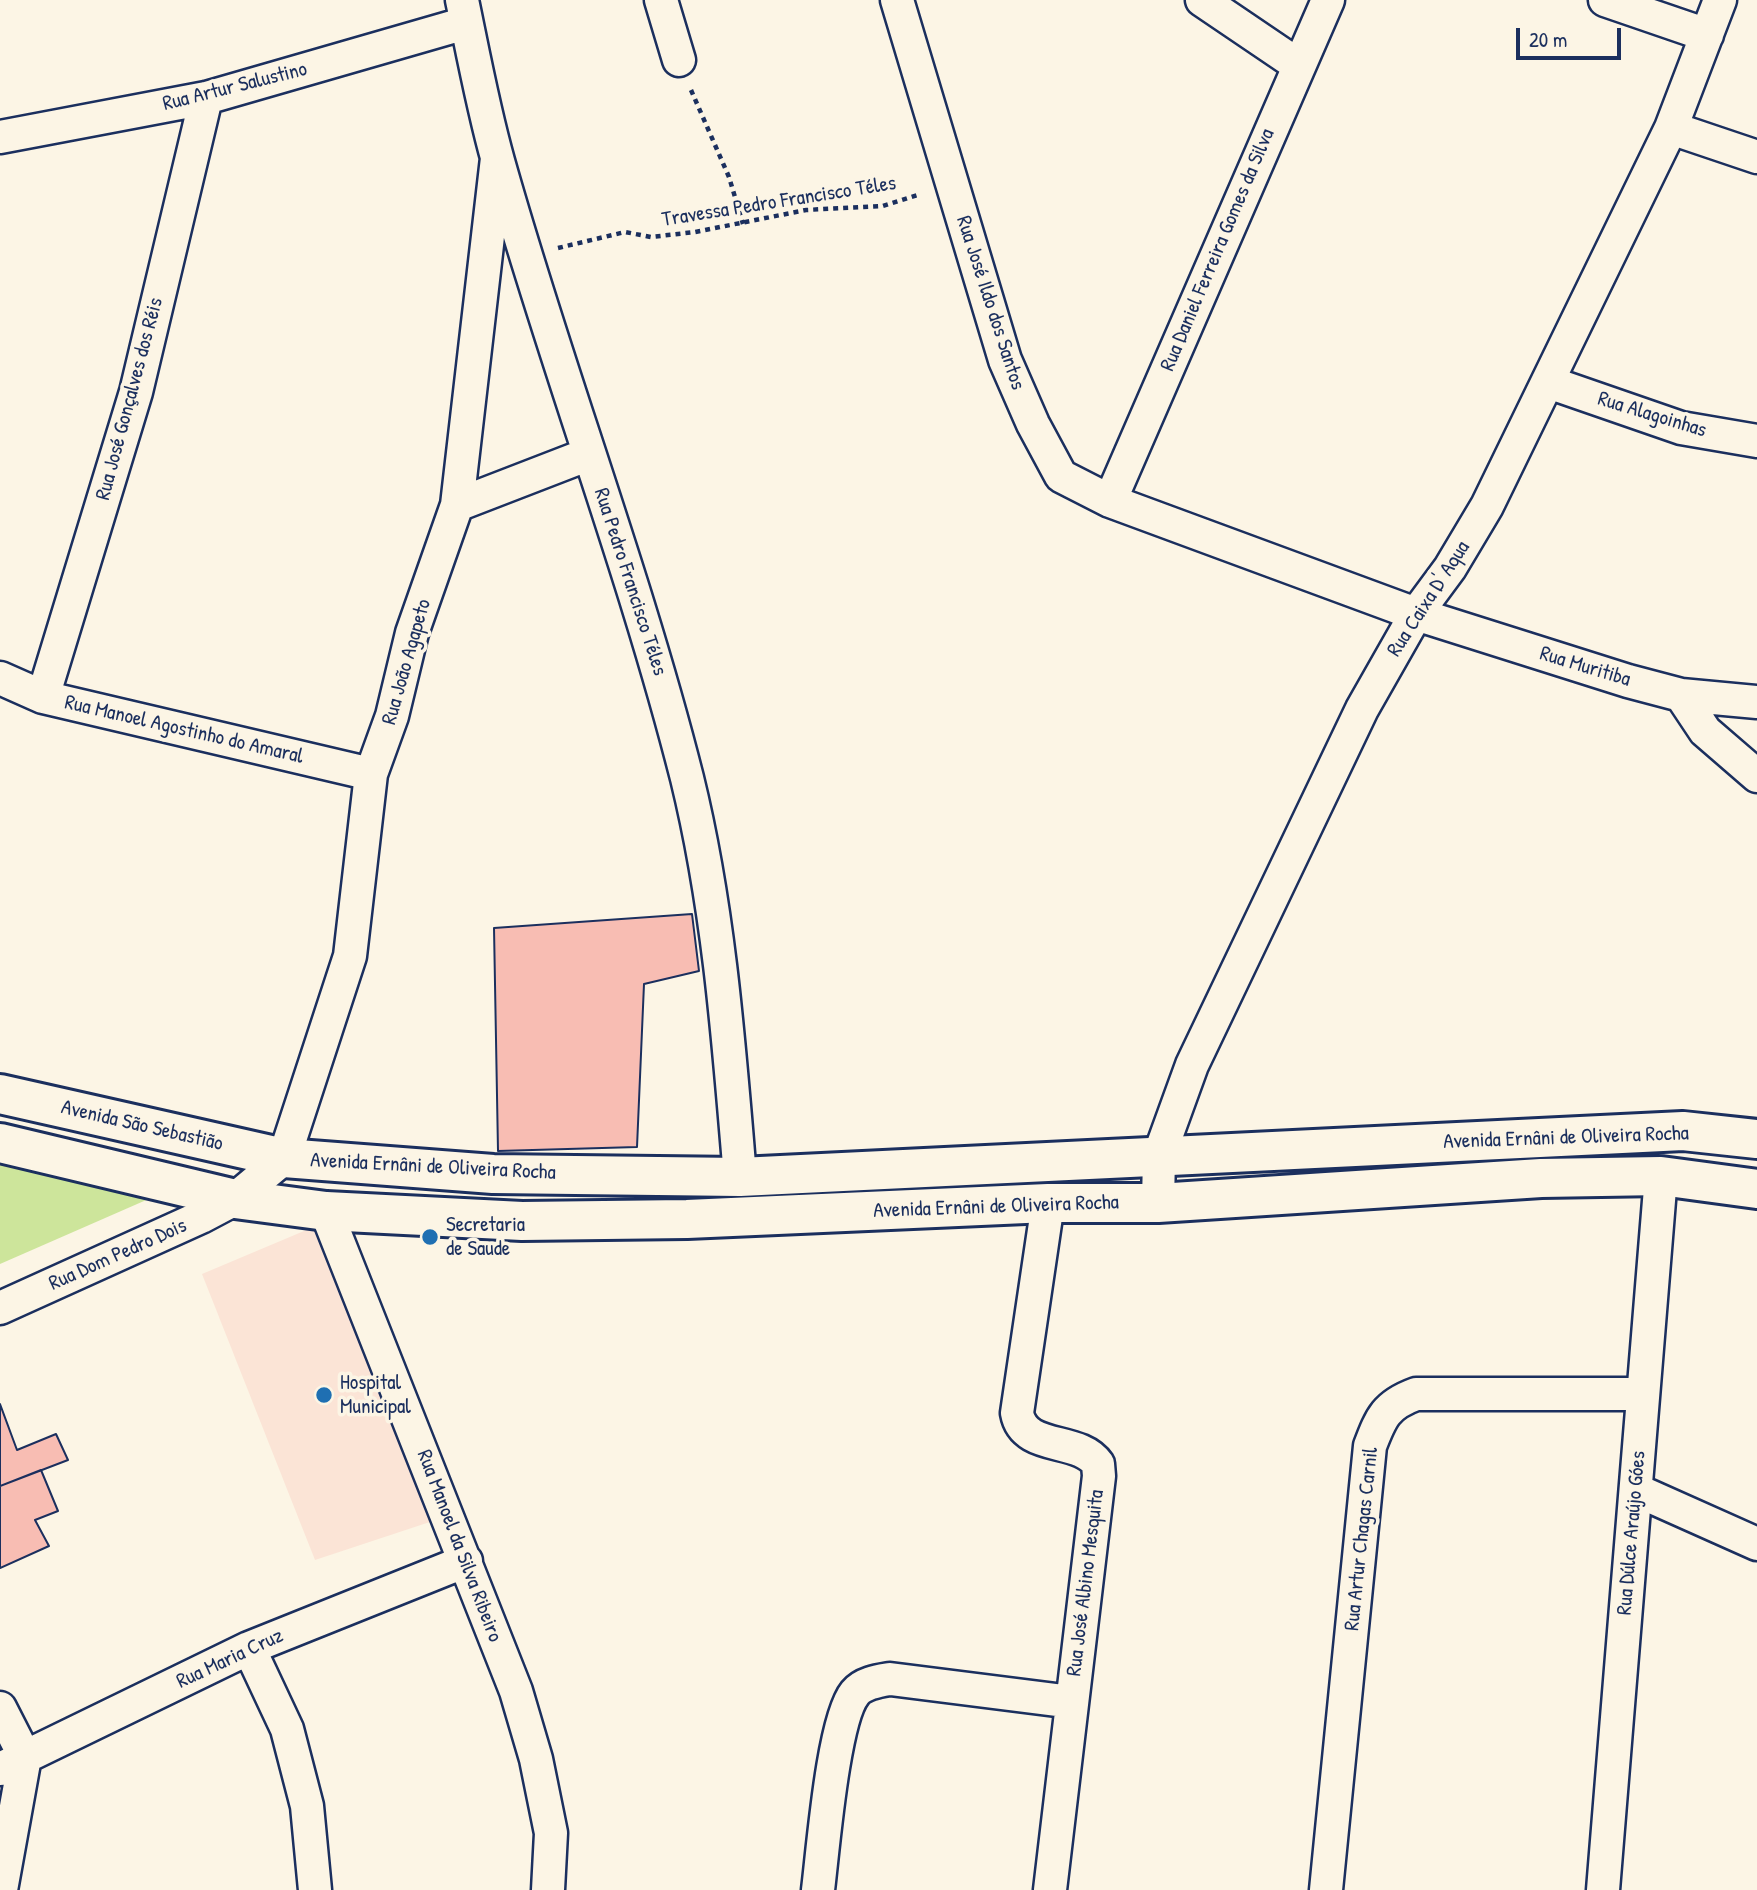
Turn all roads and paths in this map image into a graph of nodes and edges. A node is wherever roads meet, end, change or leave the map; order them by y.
1 (661, 0) edge
2 (897, 0) edge
3 (1202, 0) edge
4 (1328, 0) edge
5 (1605, 0) edge
6 (1720, 0) edge
7 (464, 11) edge
8 (1707, 35) junction
9 (679, 60) joint
10 (1298, 65) junction
11 (206, 99) junction
12 (1671, 128) junction
13 (0, 137) edge
14 (1757, 157) edge
15 (497, 158) junction
16 (952, 184) junction
17 (743, 224) junction
18 (526, 255) junction
19 (1548, 382) junction
20 (1757, 441) edge
21 (589, 454) junction
22 (1110, 501) junction
23 (457, 505) junction
24 (1416, 614) junction
25 (0, 678) edge
26 (1681, 695) junction
27 (43, 697) junction
28 (1757, 702) edge
29 (371, 774) junction
30 (1757, 776) edge
31 (0, 1094) edge
32 (1757, 1139) edge
33 (0, 1143) edge
34 (1159, 1156) junction
35 (284, 1158) junction
36 (1661, 1176) junction
37 (740, 1177) junction
38 (1757, 1189) edge
39 (235, 1199) junction
40 (1048, 1203) junction
41 (1158, 1203) junction
42 (326, 1211) junction
43 (0, 1308) edge
44 (1643, 1394) junction
45 (1636, 1490) junction
46 (1757, 1544) edge
47 (466, 1561) junction
48 (249, 1648) junction
49 (1072, 1702) junction
50 (0, 1708) edge
51 (13, 1763) edge
52 (1, 1890) edge
53 (315, 1890) edge
54 (548, 1890) edge
55 (818, 1890) edge
56 (1050, 1890) edge
57 (1326, 1890) edge
58 (1602, 1890) edge

1 - 9 street
2 - 16 street, Rua José Ildo dos Santos
3 - 10 street
4 - 10 street, Rua Daniel Ferreira Gomes da Silva
5 - 8 street
6 - 8 street, Rua Caixa D' Aqua
7 - 11 street, Rua Artur Salustino
7 - 15 street, Rua Pedro Francisco Téles
8 - 12 street, Rua Caixa D' Aqua
9 - 17 path
10 - 22 street, Rua Daniel Ferreira Gomes da Silva
11 - 13 street, Rua Artur Salustino
11 - 27 street, Rua José Gonçalves dos Réis
12 - 14 street
12 - 19 street, Rua Caixa D' Aqua
15 - 18 street, Rua Pedro Francisco Téles
15 - 23 street, Rua João Agapeto
16 - 17 path, Travessa Pedro Francisco Téles
16 - 22 street, Rua José Ildo dos Santos
17 - 18 path, Travessa Pedro Francisco Téles
18 - 21 street, Rua Pedro Francisco Téles
19 - 20 street, Rua Alagoinhas
19 - 24 street, Rua Caixa D' Aqua
21 - 23 street
21 - 37 street, Rua Pedro Francisco Téles
22 - 24 street, Rua José Ildo dos Santos
23 - 29 street, Rua João Agapeto
24 - 26 street, Rua Muritiba
24 - 34 street, Rua Caixa D' Aqua
25 - 27 street, Rua Manoel Agostinho do Amaral
26 - 28 street, Rua Muritiba
26 - 30 street
27 - 29 street, Rua Manoel Agostinho do Amaral
29 - 35 street, Rua João Agapeto
31 - 35 main road, Avenida São Sebastião
32 - 34 main road, Avenida Ernâni de Oliveira Rocha
33 - 39 main road
34 - 37 main road, Avenida Ernâni de Oliveira Rocha
34 - 41 street, Rua Caixa D' Aqua
35 - 37 main road, Avenida Ernâni de Oliveira Rocha
35 - 39 street, Rua Dom Pedro Dois
36 - 38 main road, Avenida Ernâni de Oliveira Rocha
36 - 41 main road, Avenida Ernâni de Oliveira Rocha
36 - 44 street, Rua Dúlce Araújo Góes
39 - 42 main road, Avenida Ernâni de Oliveira Rocha
39 - 43 street, Rua Dom Pedro Dois
40 - 41 main road, Avenida Ernâni de Oliveira Rocha
40 - 42 main road, Avenida Ernâni de Oliveira Rocha
40 - 49 street, Rua José Albino Mesquita
42 - 47 street, Rua Manoel da Silva Ribeiro
44 - 45 street, Rua Dúlce Araújo Góes
44 - 57 street, Rua Artur Chagas Carnil
45 - 46 street
45 - 58 street, Rua Dúlce Araújo Góes
47 - 48 street, Rua Maria Cruz
47 - 54 street, Rua Manoel da Silva Ribeiro
48 - 51 street, Rua Maria Cruz
48 - 53 street
49 - 55 street
49 - 56 street, Rua José Albino Mesquita
50 - 51 street
51 - 52 street

